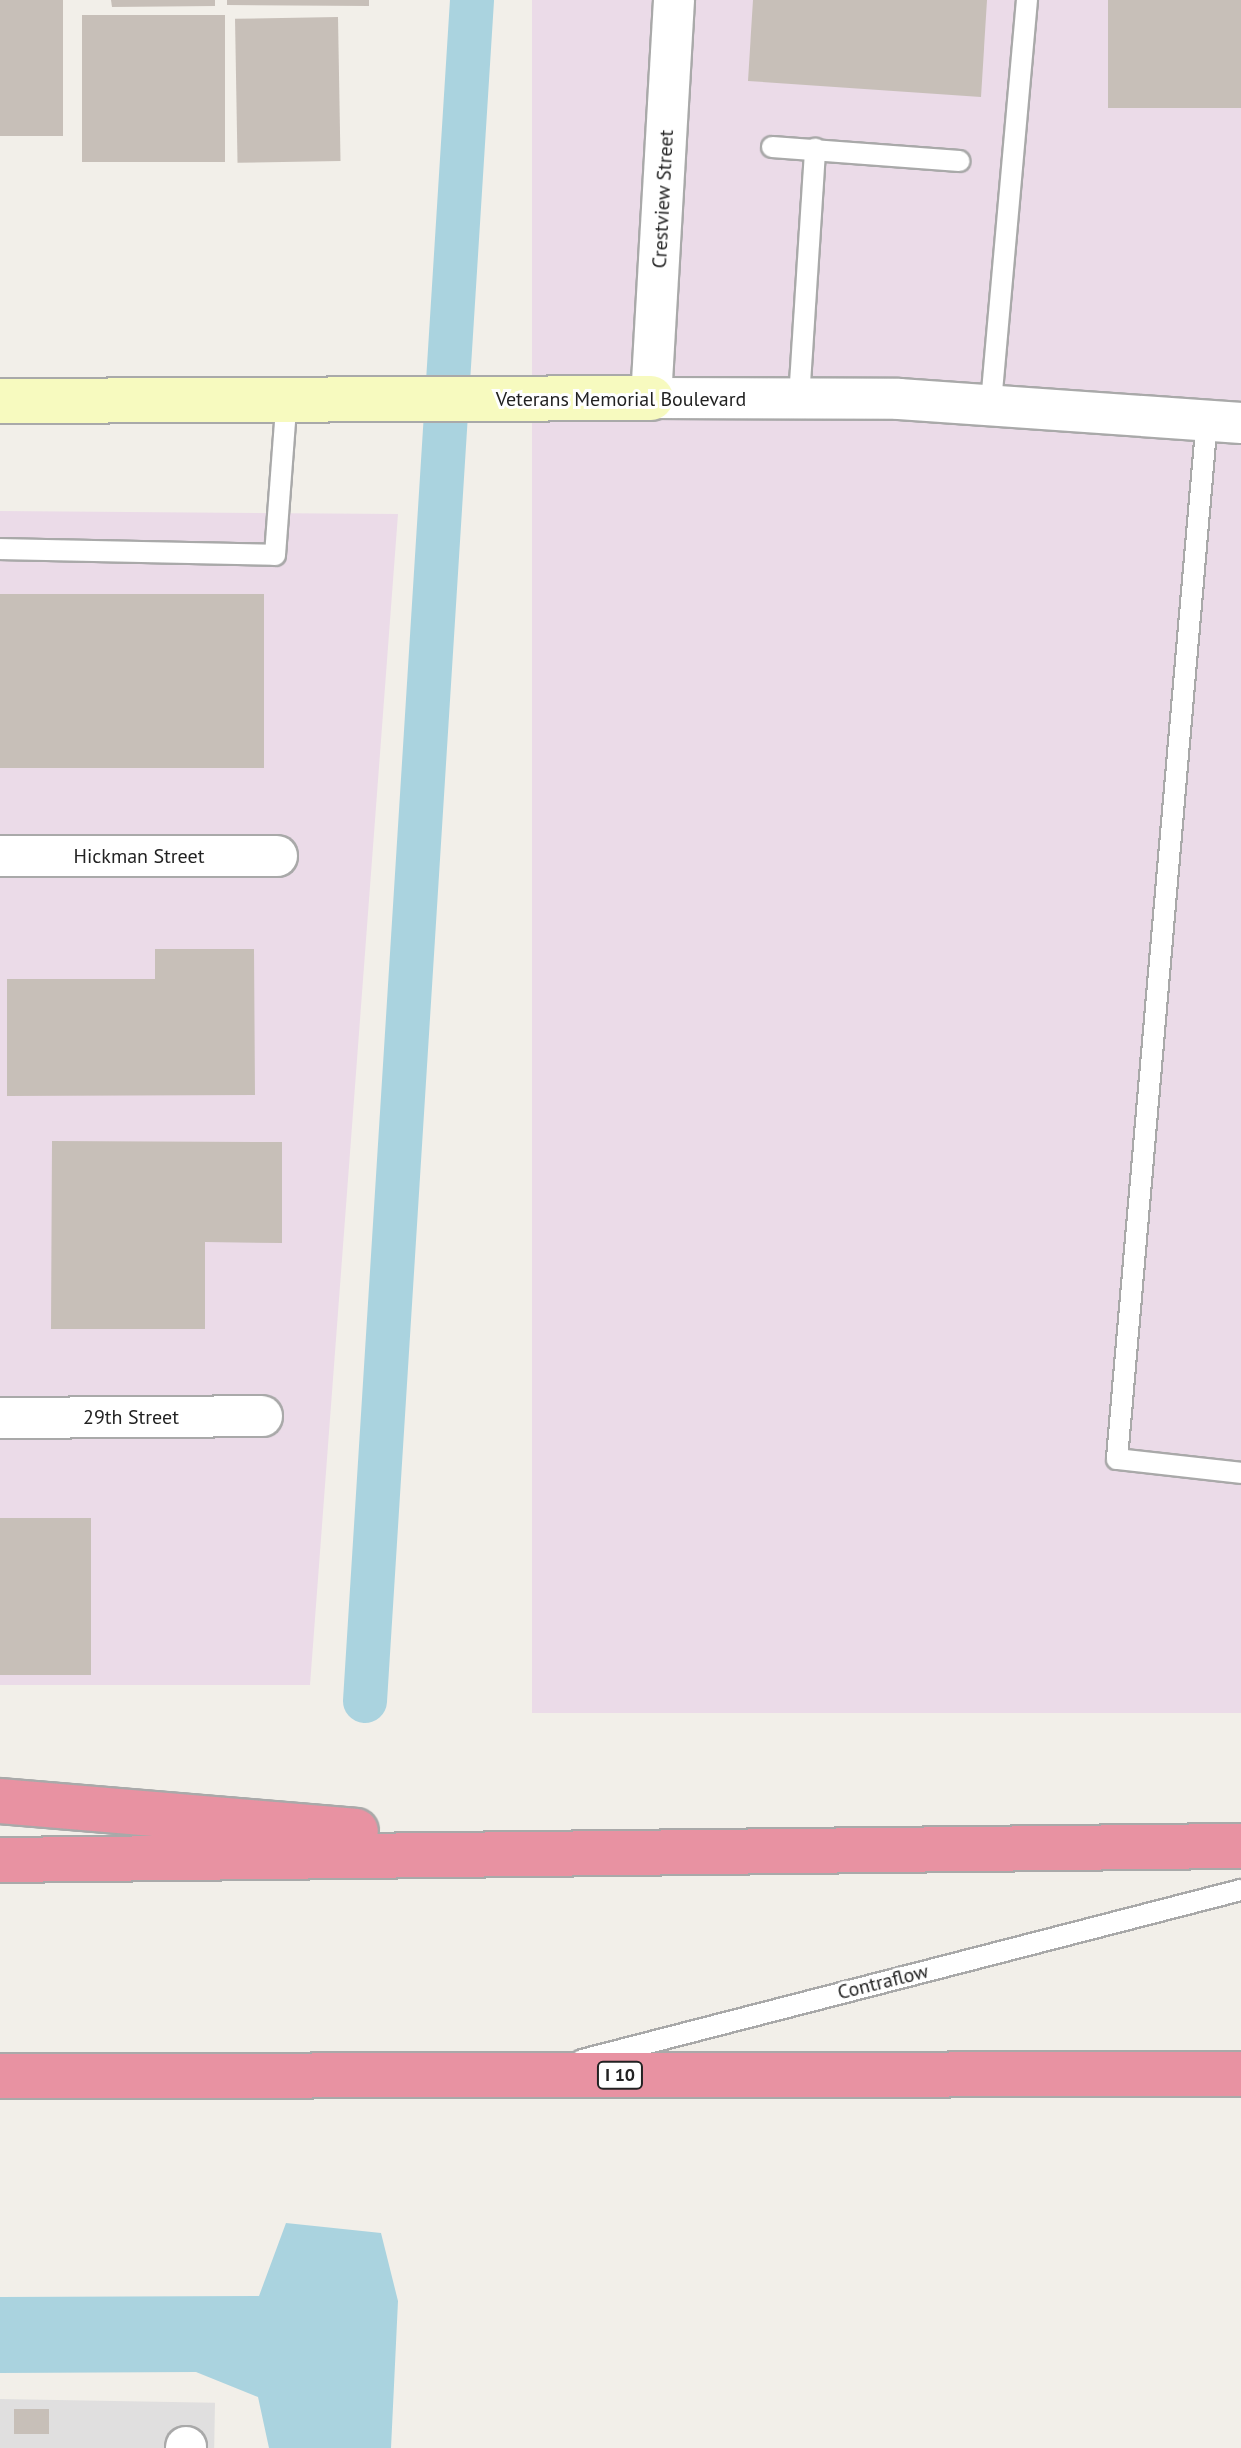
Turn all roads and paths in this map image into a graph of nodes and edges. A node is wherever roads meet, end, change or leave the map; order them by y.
1 (674, 0) edge
2 (1027, 0) edge
3 (772, 147) dead end
4 (815, 149) junction
5 (959, 161) dead end
6 (287, 397) junction
7 (651, 398) junction
8 (799, 399) junction
9 (0, 401) edge
10 (991, 403) junction
11 (1224, 421) edge
12 (0, 549) edge
13 (0, 856) edge
14 (277, 856) dead end
15 (262, 1416) dead end
16 (0, 1418) edge
17 (1241, 1473) edge
18 (0, 1801) edge
19 (1241, 1846) edge
20 (637, 1852) junction
21 (0, 1860) edge
22 (1241, 1890) edge
23 (1241, 2074) edge
24 (524, 2075) junction
25 (0, 2076) edge

1 - 7 street, Crestview Street
2 - 10 lane
3 - 4 lane
4 - 5 lane
4 - 8 lane
6 - 7 street, Veterans Memorial Boulevard
6 - 9 street, Veterans Memorial Boulevard
6 - 12 lane
7 - 8 street, Veterans Memorial Boulevard
8 - 10 street, Veterans Memorial Boulevard
10 - 11 street, Veterans Memorial Boulevard
11 - 17 lane
13 - 14 street, Hickman Street
15 - 16 street, 29th Street
18 - 20 highway
19 - 20 highway
20 - 21 highway
22 - 24 lane, Contraflow
23 - 24 highway, I 10
24 - 25 highway, I 10

